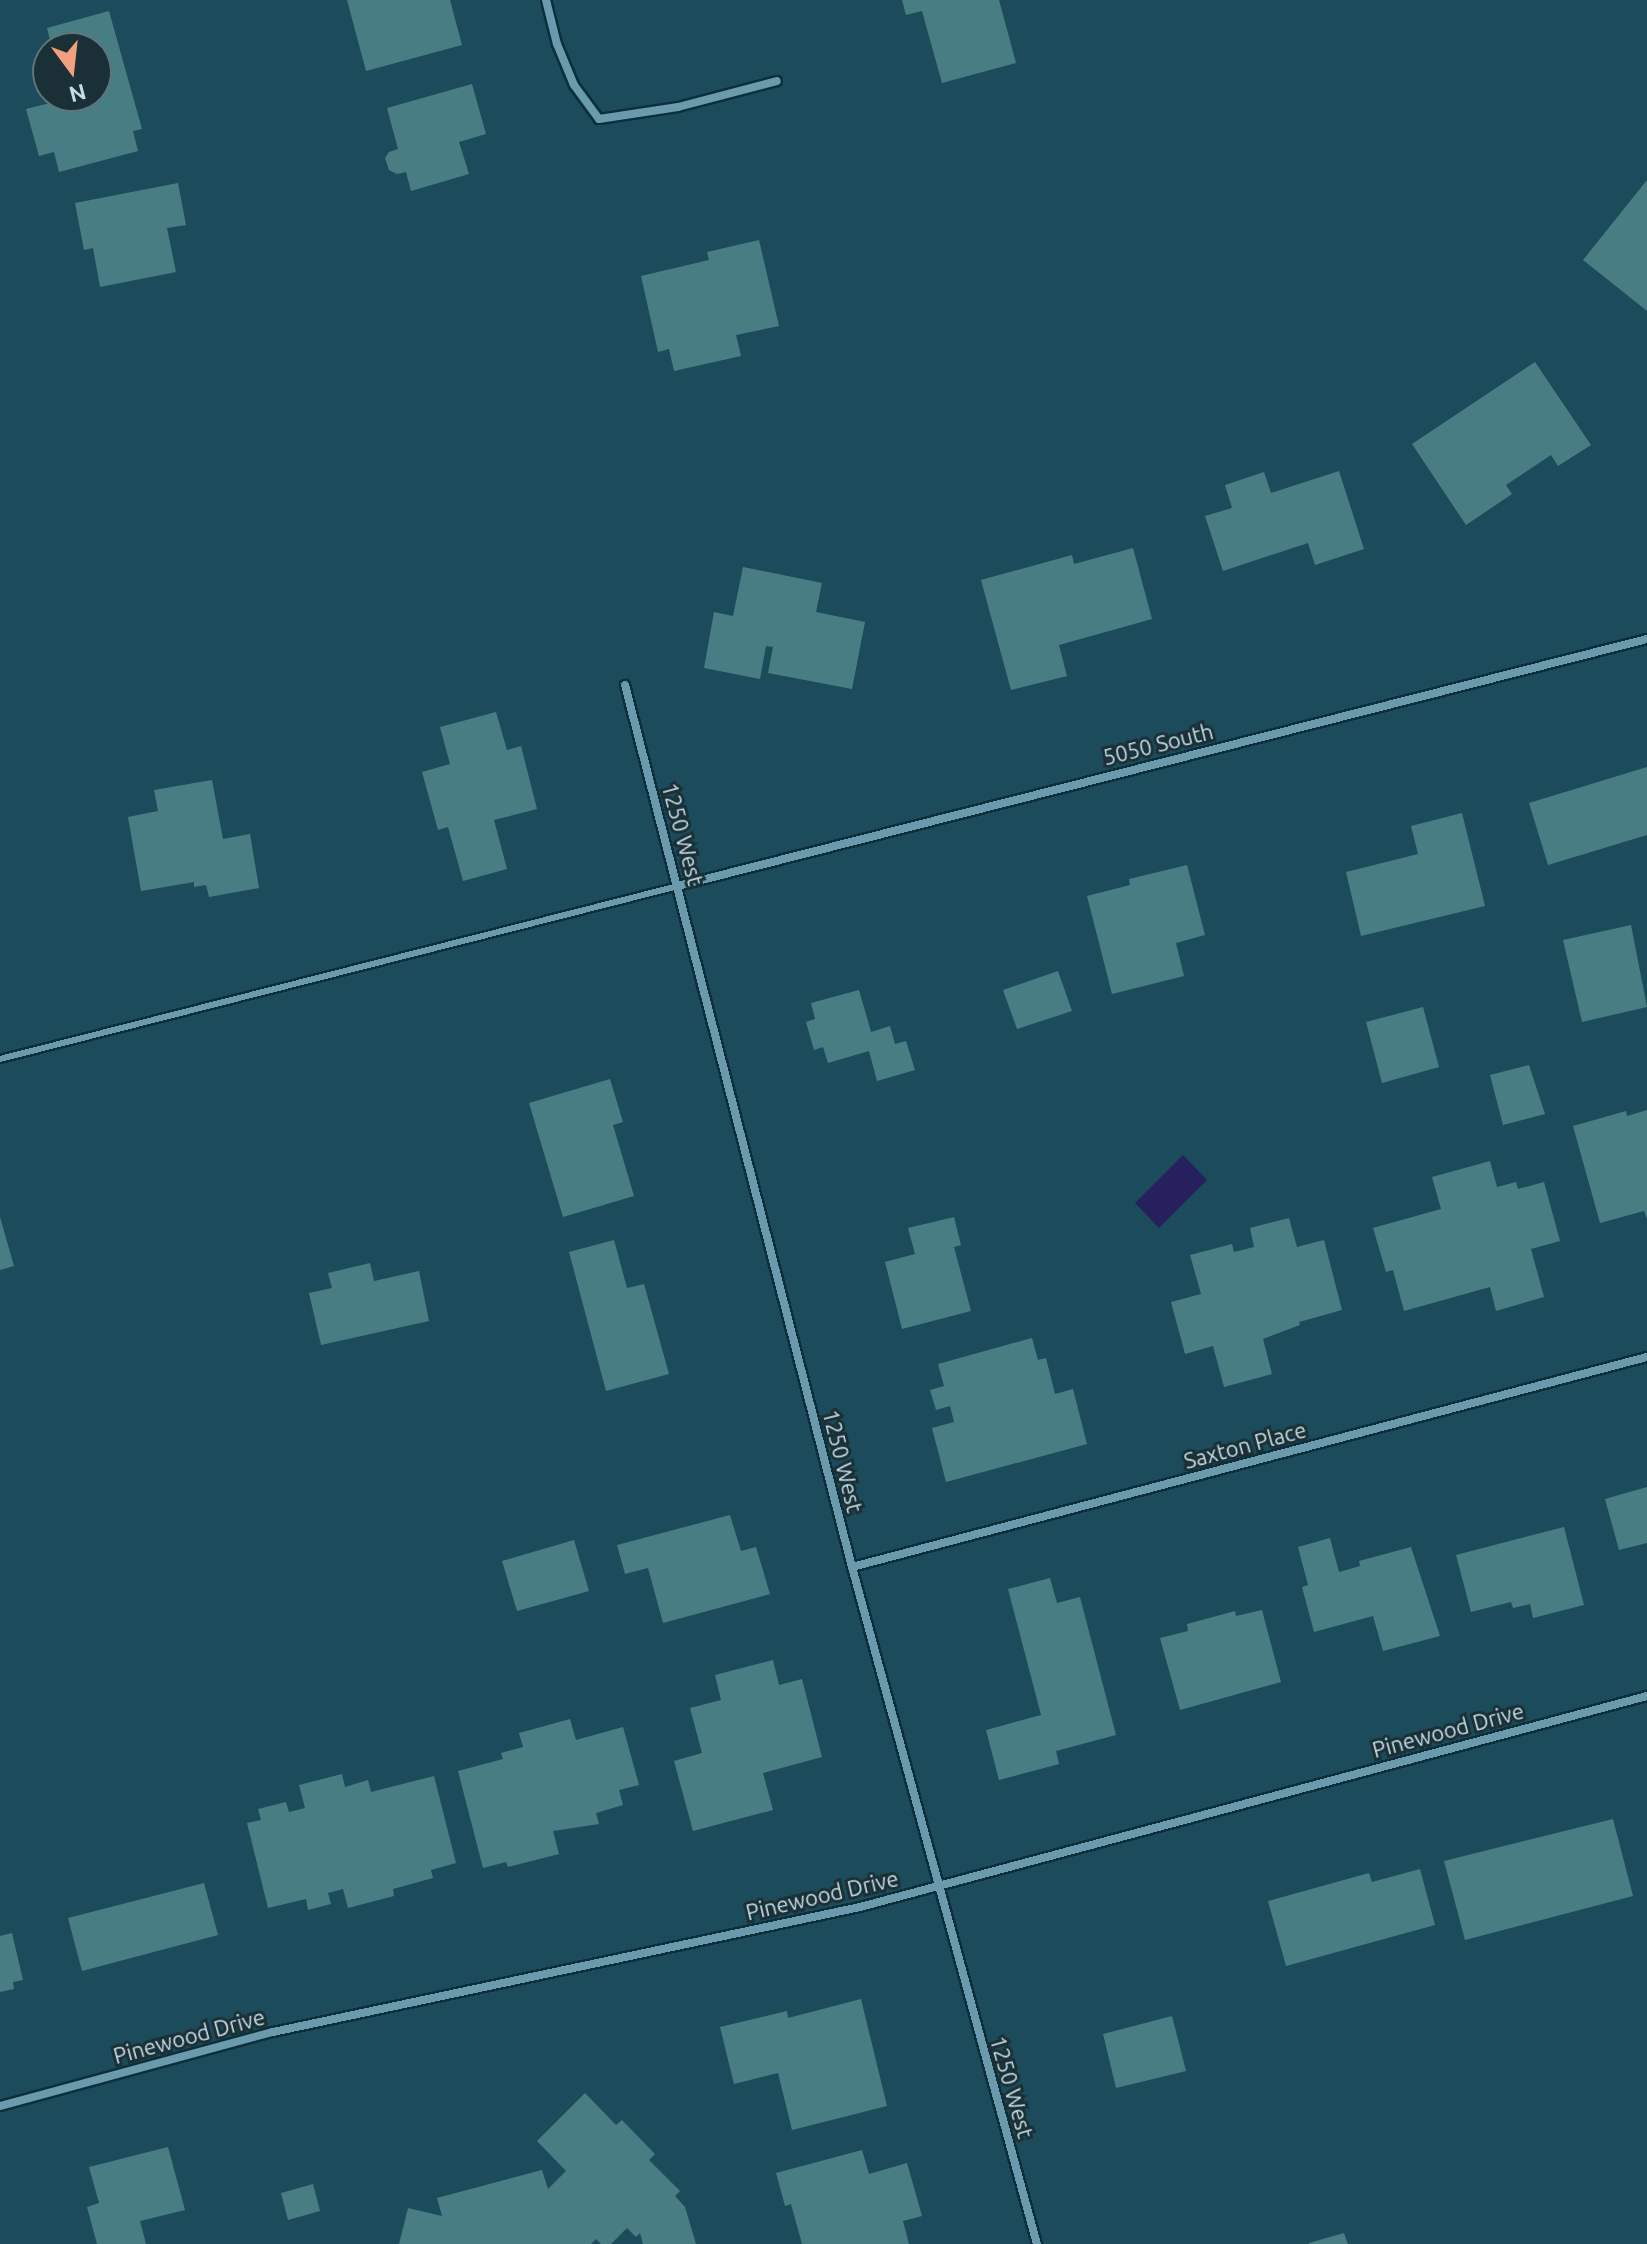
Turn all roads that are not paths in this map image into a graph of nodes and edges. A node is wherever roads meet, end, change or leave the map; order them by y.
1 (546, 0) edge
2 (777, 81) dead end
3 (1647, 639) edge
4 (625, 685) dead end
5 (678, 886) junction
6 (0, 1059) edge
7 (1647, 1357) edge
8 (852, 1567) junction
9 (1647, 1696) edge
10 (938, 1886) junction
11 (0, 2106) edge
12 (1037, 2244) edge

1 - 2 street
3 - 5 street, 5050 South
4 - 5 street, 1250 West
5 - 6 lane
5 - 8 street, 1250 West
7 - 8 street, Saxton Place
8 - 10 street, 1250 West
9 - 10 street, Pinewood Drive
10 - 11 street, Pinewood Drive
10 - 12 street, 1250 West

